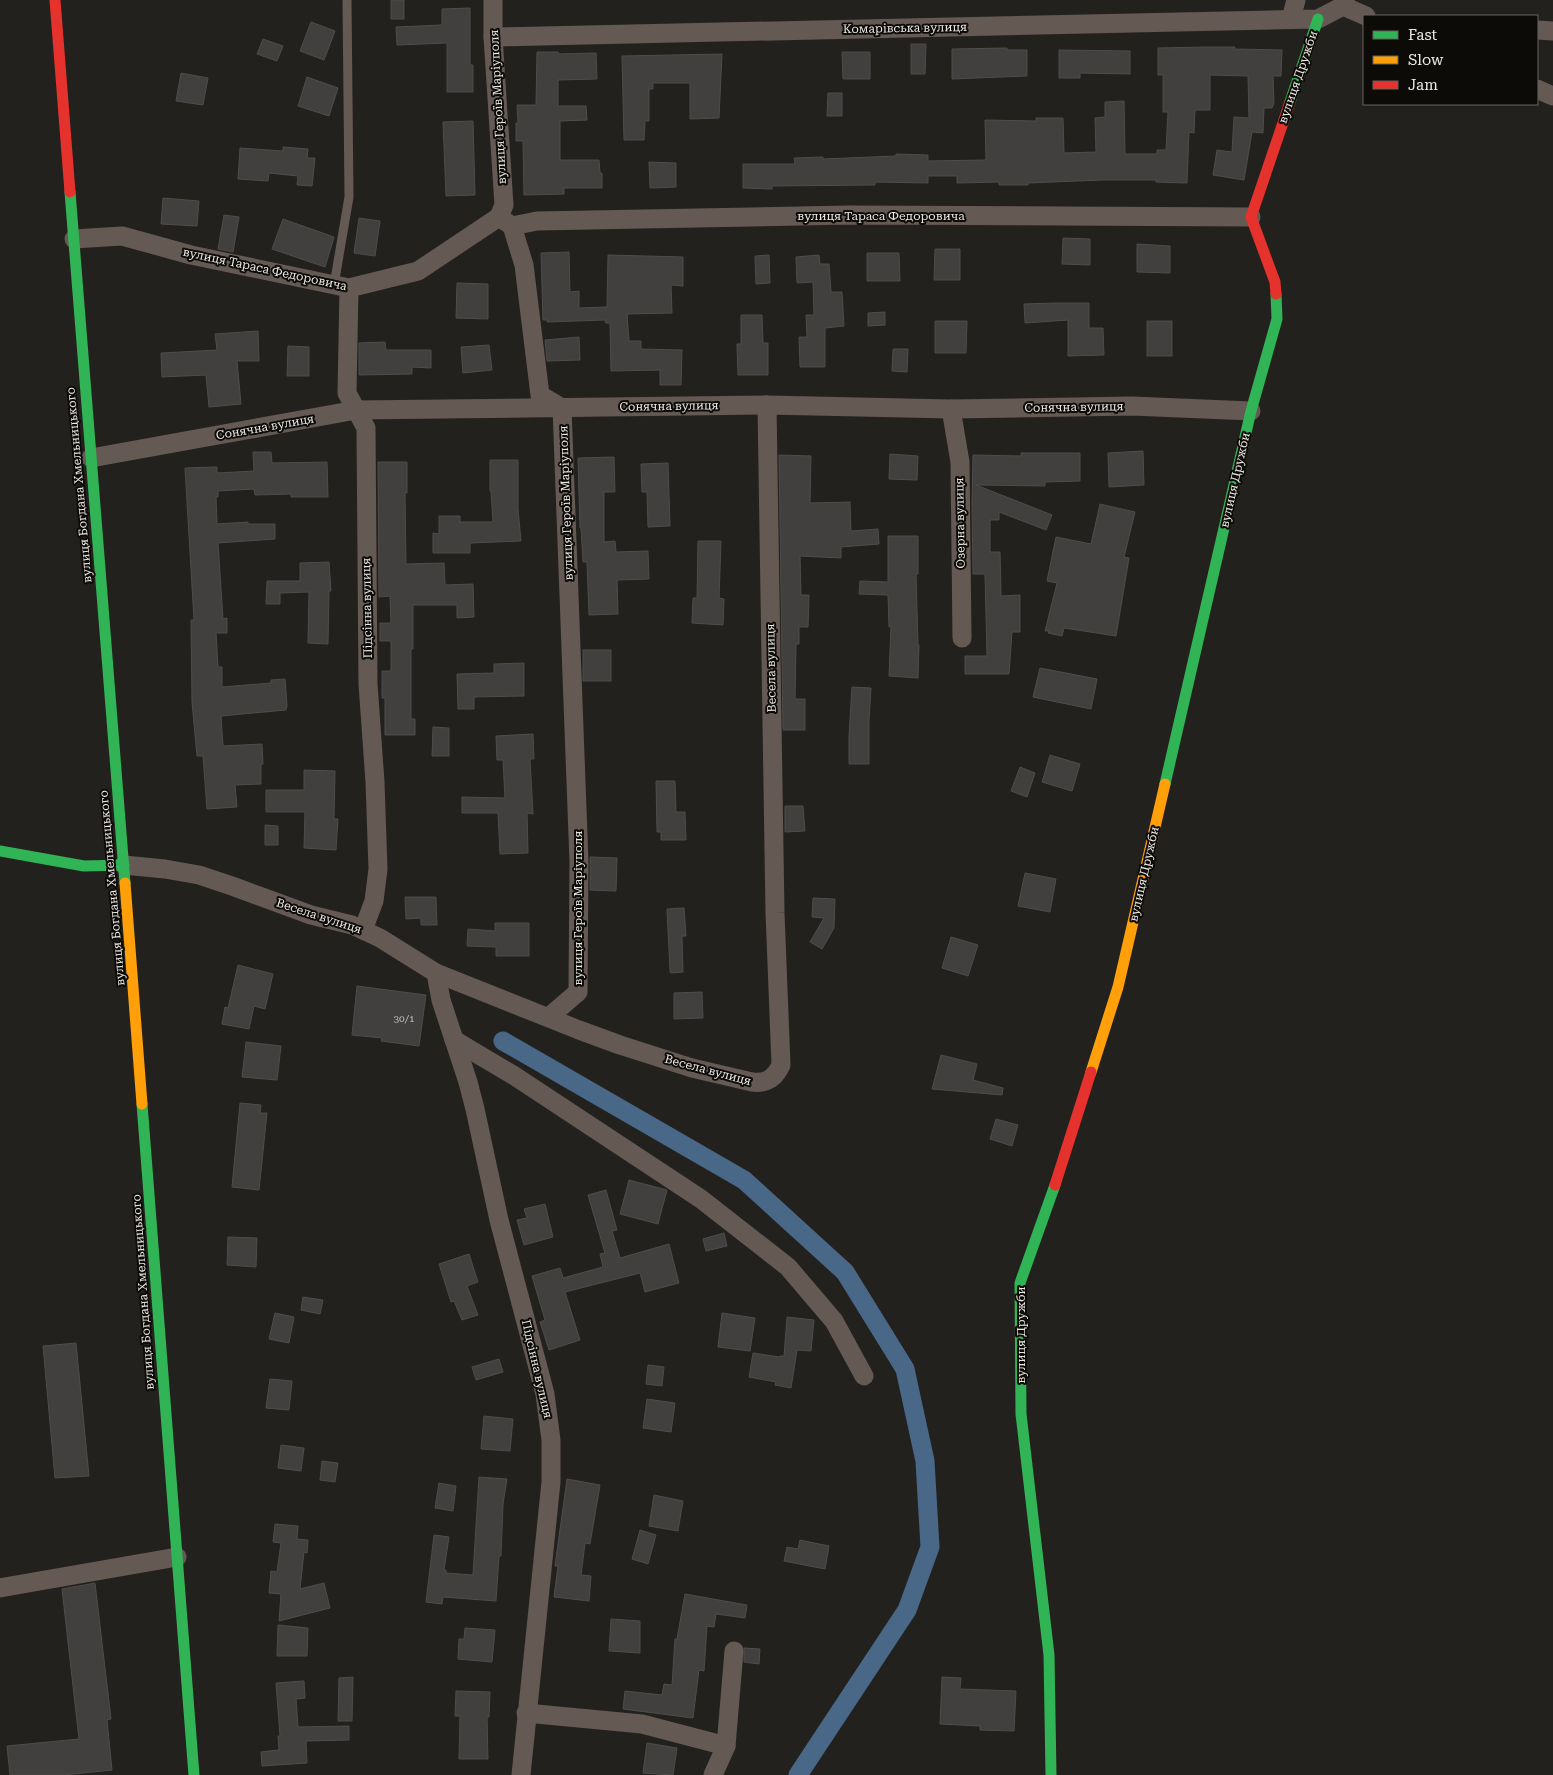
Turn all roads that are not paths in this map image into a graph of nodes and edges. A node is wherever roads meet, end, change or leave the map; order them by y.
1 (55, 0) edge
2 (347, 0) edge
3 (493, 0) edge
4 (1296, 0) edge
5 (1344, 3) edge
6 (1364, 15) edge
7 (1318, 18) junction
8 (1290, 19) junction
9 (1538, 30) edge
10 (1553, 30) edge
11 (493, 37) junction
12 (1538, 89) edge
13 (1553, 96) edge
14 (1251, 217) junction
15 (505, 221) junction
16 (74, 239) junction
17 (341, 287) junction
18 (767, 405) junction
19 (562, 408) junction
20 (951, 409) junction
21 (356, 410) junction
22 (1251, 411) junction
23 (91, 458) junction
24 (962, 638) dead end
25 (0, 851) edge
26 (124, 865) junction
27 (364, 930) junction
28 (436, 972) junction
29 (550, 1017) junction
30 (454, 1040) junction
31 (864, 1376) dead end
32 (177, 1557) junction
33 (0, 1588) edge
34 (734, 1652) dead end
35 (526, 1712) junction
36 (726, 1746) junction
37 (194, 1775) edge
38 (521, 1775) edge
39 (713, 1775) edge
40 (1051, 1775) edge

1 - 16 street, вулиця Богдана Хмельницького
2 - 17 lane
3 - 11 street, вулиця Героїв Маріуполя
4 - 8 street
5 - 6 street
5 - 7 street, вулиця Дружби
7 - 8 street, Комарівська вулиця
7 - 14 street, вулиця Дружби
8 - 11 street, Комарівська вулиця
9 - 10 street
11 - 15 street, вулиця Героїв Маріуполя
12 - 13 street
14 - 15 street, вулиця Тараса Федоровича
14 - 22 street, вулиця Дружби
15 - 17 street, вулиця Тараса Федоровича
15 - 19 street, вулиця Героїв Маріуполя
16 - 17 street, вулиця Тараса Федоровича
16 - 23 street, вулиця Богдана Хмельницького
17 - 21 street, Підсінна вулиця
18 - 19 street, Сонячна вулиця
18 - 20 street, Сонячна вулиця
18 - 29 street, Весела вулиця
19 - 21 street, Сонячна вулиця
19 - 29 street, вулиця Героїв Маріуполя
20 - 22 street, Сонячна вулиця
20 - 24 street, Озерна вулиця
21 - 23 street, Сонячна вулиця
21 - 27 street, Підсінна вулиця
22 - 40 street, вулиця Дружби
23 - 26 street, вулиця Богдана Хмельницького
25 - 26 street
26 - 27 street, Весела вулиця
26 - 32 street, вулиця Богдана Хмельницького
27 - 28 street, Весела вулиця
28 - 29 street, Весела вулиця
28 - 30 street, Підсінна вулиця
30 - 31 street
30 - 35 street, Підсінна вулиця
32 - 33 street
32 - 37 street, вулиця Богдана Хмельницького
34 - 36 street
35 - 36 street
35 - 38 street, Підсінна вулиця
36 - 39 street

